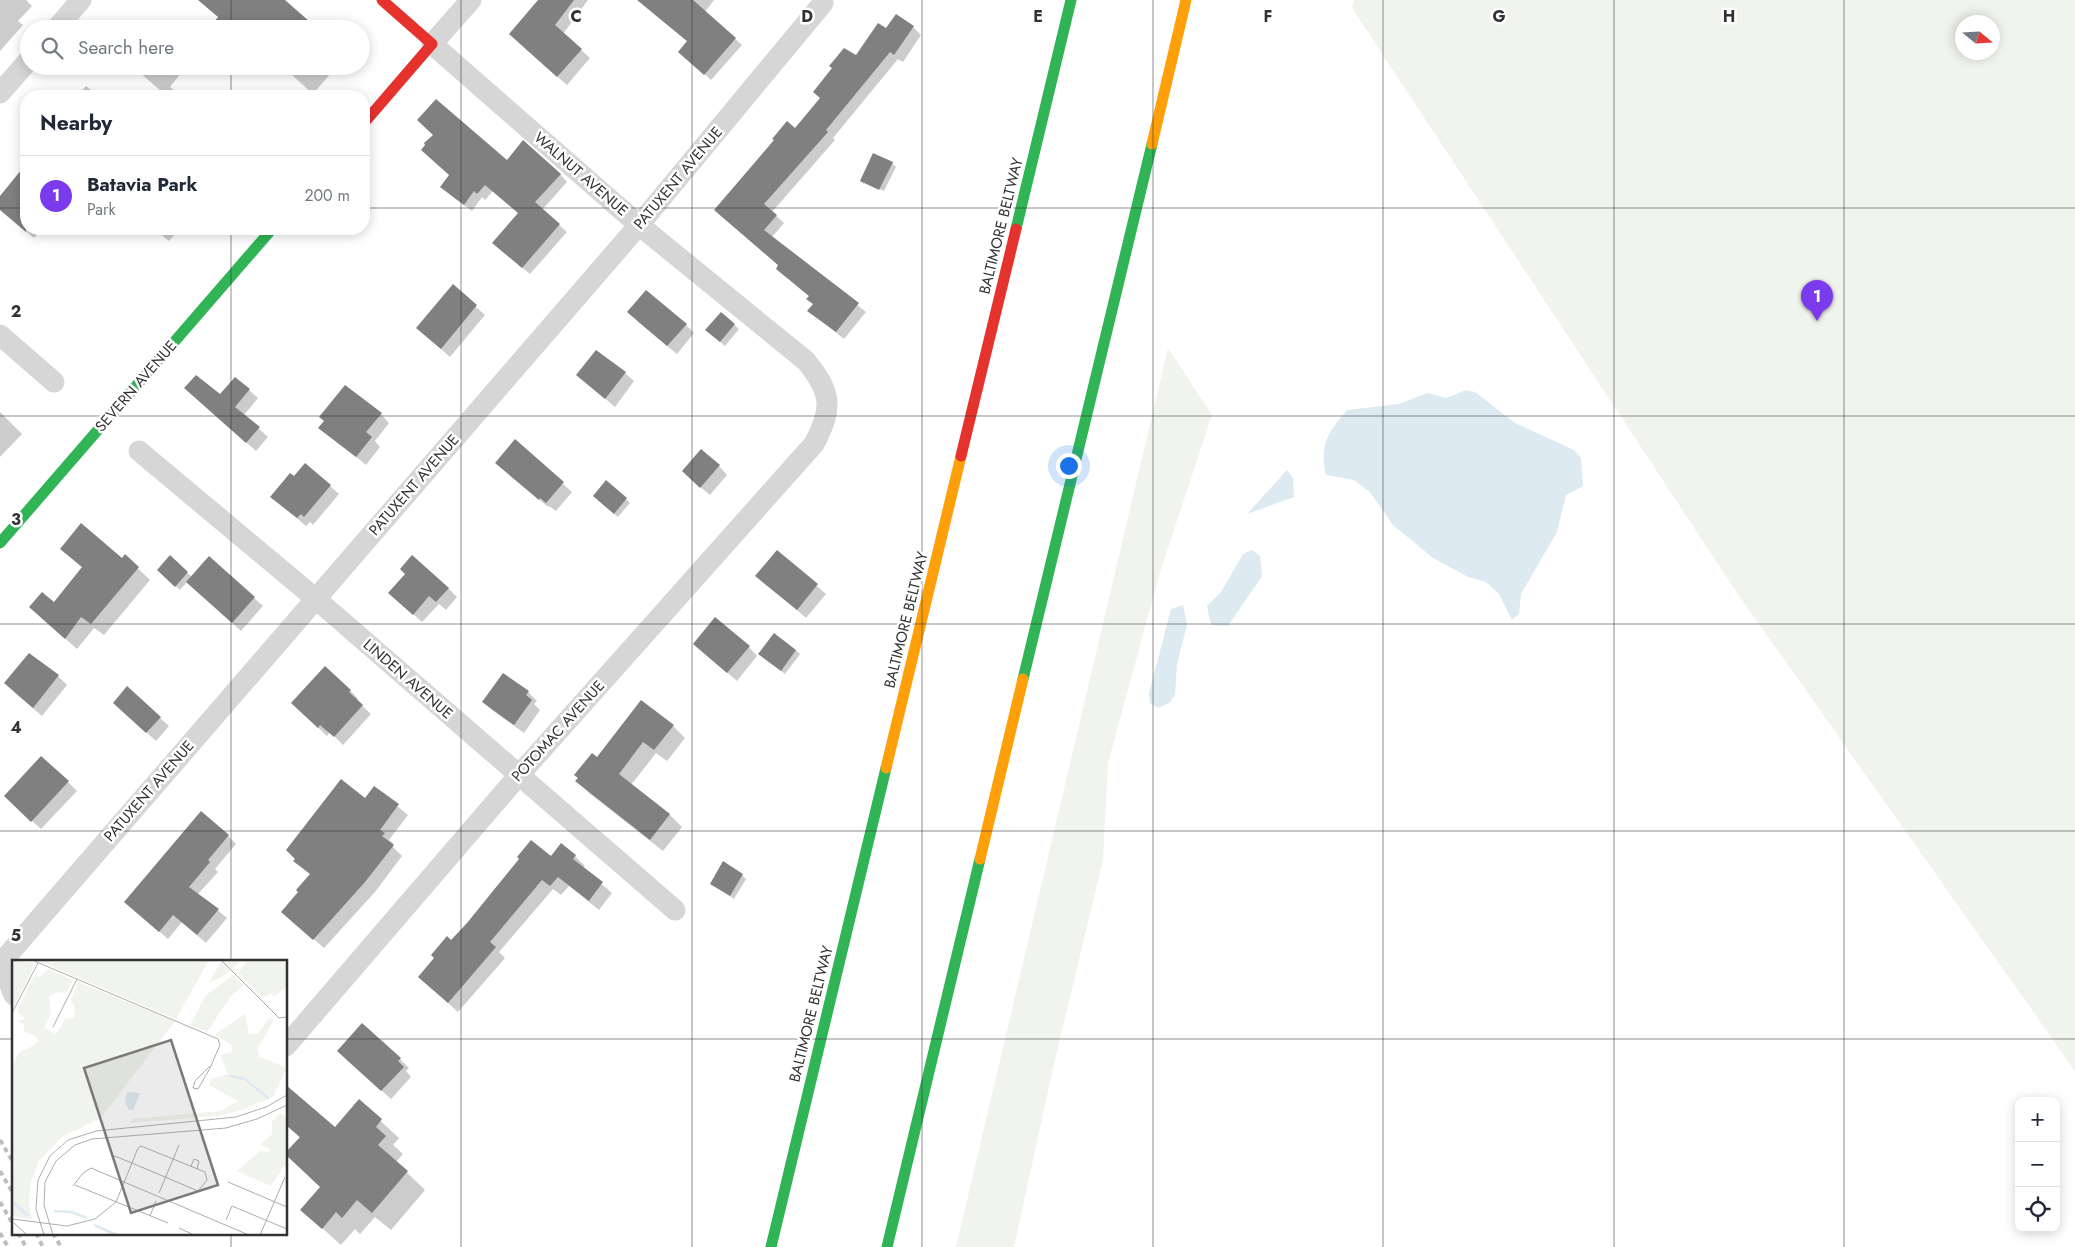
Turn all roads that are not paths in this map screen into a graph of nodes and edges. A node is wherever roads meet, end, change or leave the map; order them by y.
1 (81, 0) edge
2 (382, 0) edge
3 (471, 0) edge
4 (1071, 0) edge
5 (1186, 0) edge
6 (823, 3) dead end
7 (64, 20) edge
8 (432, 44) junction
9 (20, 70) edge
10 (0, 93) edge
11 (370, 116) edge
12 (639, 225) junction
13 (267, 235) edge
14 (0, 335) edge
15 (54, 382) dead end
16 (827, 416) joint
17 (139, 452) dead end
18 (0, 543) edge
19 (316, 600) junction
20 (519, 775) junction
21 (675, 910) dead end
22 (1, 963) edge
23 (12, 990) edge
24 (288, 1044) edge
25 (771, 1247) edge
26 (887, 1247) edge

1 - 7 street
2 - 8 main road, WALNUT AVENUE
3 - 8 street
4 - 25 main road, BALTIMORE BELTWAY
5 - 26 main road
6 - 12 street, PATUXENT AVENUE
8 - 11 main road
8 - 12 street, WALNUT AVENUE
9 - 10 street
12 - 16 street, WALNUT AVENUE
12 - 19 street, PATUXENT AVENUE
13 - 18 main road, SEVERN AVENUE
14 - 15 street
16 - 20 street, POTOMAC AVENUE
17 - 19 street, LINDEN AVENUE
19 - 20 street, LINDEN AVENUE
19 - 22 street, PATUXENT AVENUE
20 - 21 street, LINDEN AVENUE
20 - 24 street, POTOMAC AVENUE
22 - 23 street

